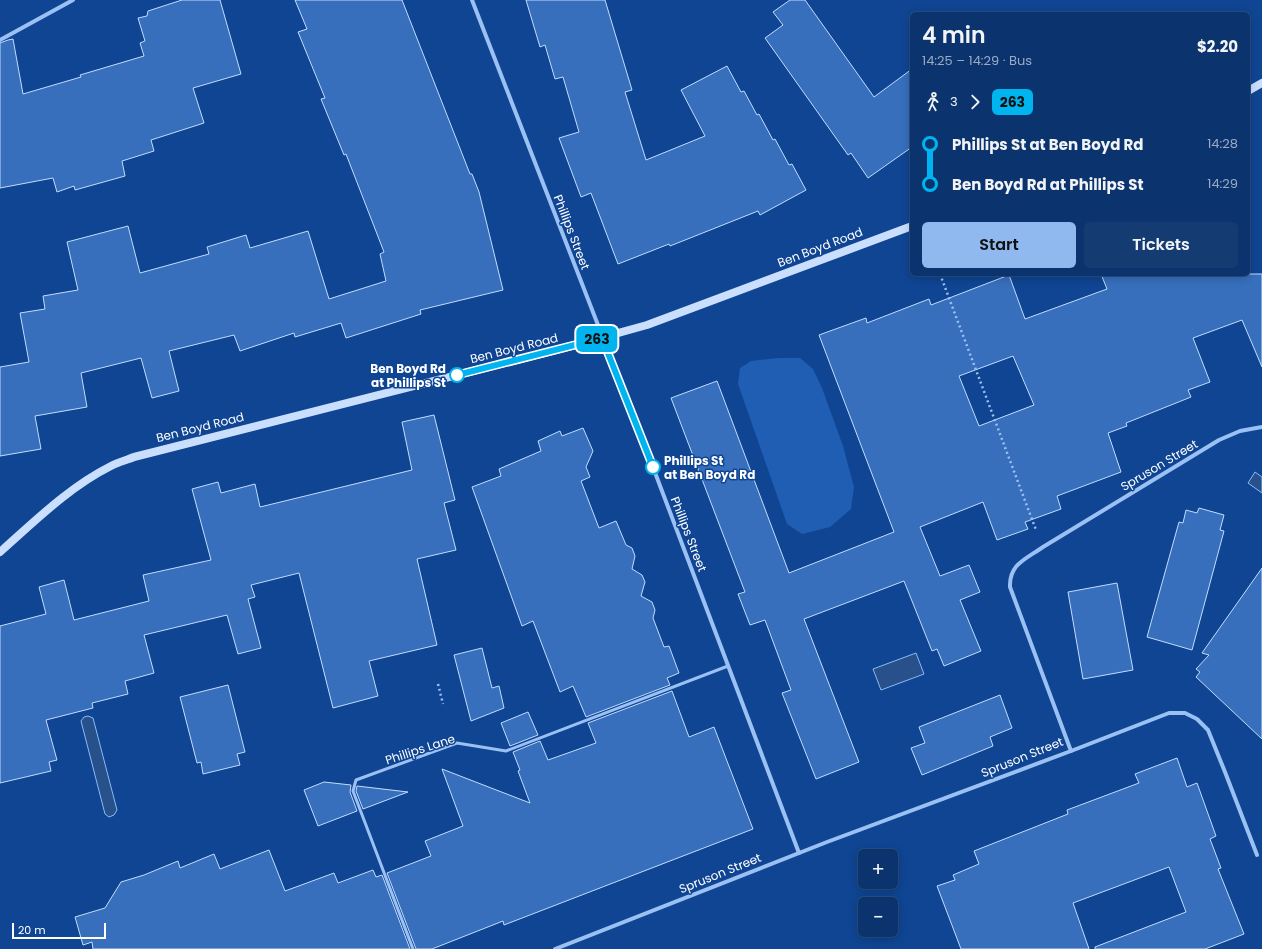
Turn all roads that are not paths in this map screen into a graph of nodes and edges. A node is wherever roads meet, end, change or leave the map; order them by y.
1 (73, 0) edge
2 (472, 0) edge
3 (0, 40) edge
4 (1262, 83) edge
5 (1250, 90) edge
6 (910, 227) edge
7 (602, 338) junction
8 (1262, 427) edge
9 (0, 552) edge
10 (728, 666) junction
11 (1071, 751) junction
12 (799, 853) junction
13 (1257, 855) dead end
14 (413, 949) edge
15 (555, 949) edge

1 - 3 street
2 - 7 street, Phillips Street
4 - 5 street
6 - 7 street, Ben Boyd Road
7 - 9 street, Ben Boyd Road
7 - 10 street, Phillips Street
8 - 11 street, Spruson Street
10 - 12 street, Phillips Street
10 - 14 lane, Phillips Lane
11 - 12 street, Spruson Street
11 - 13 street
12 - 15 street, Spruson Street

